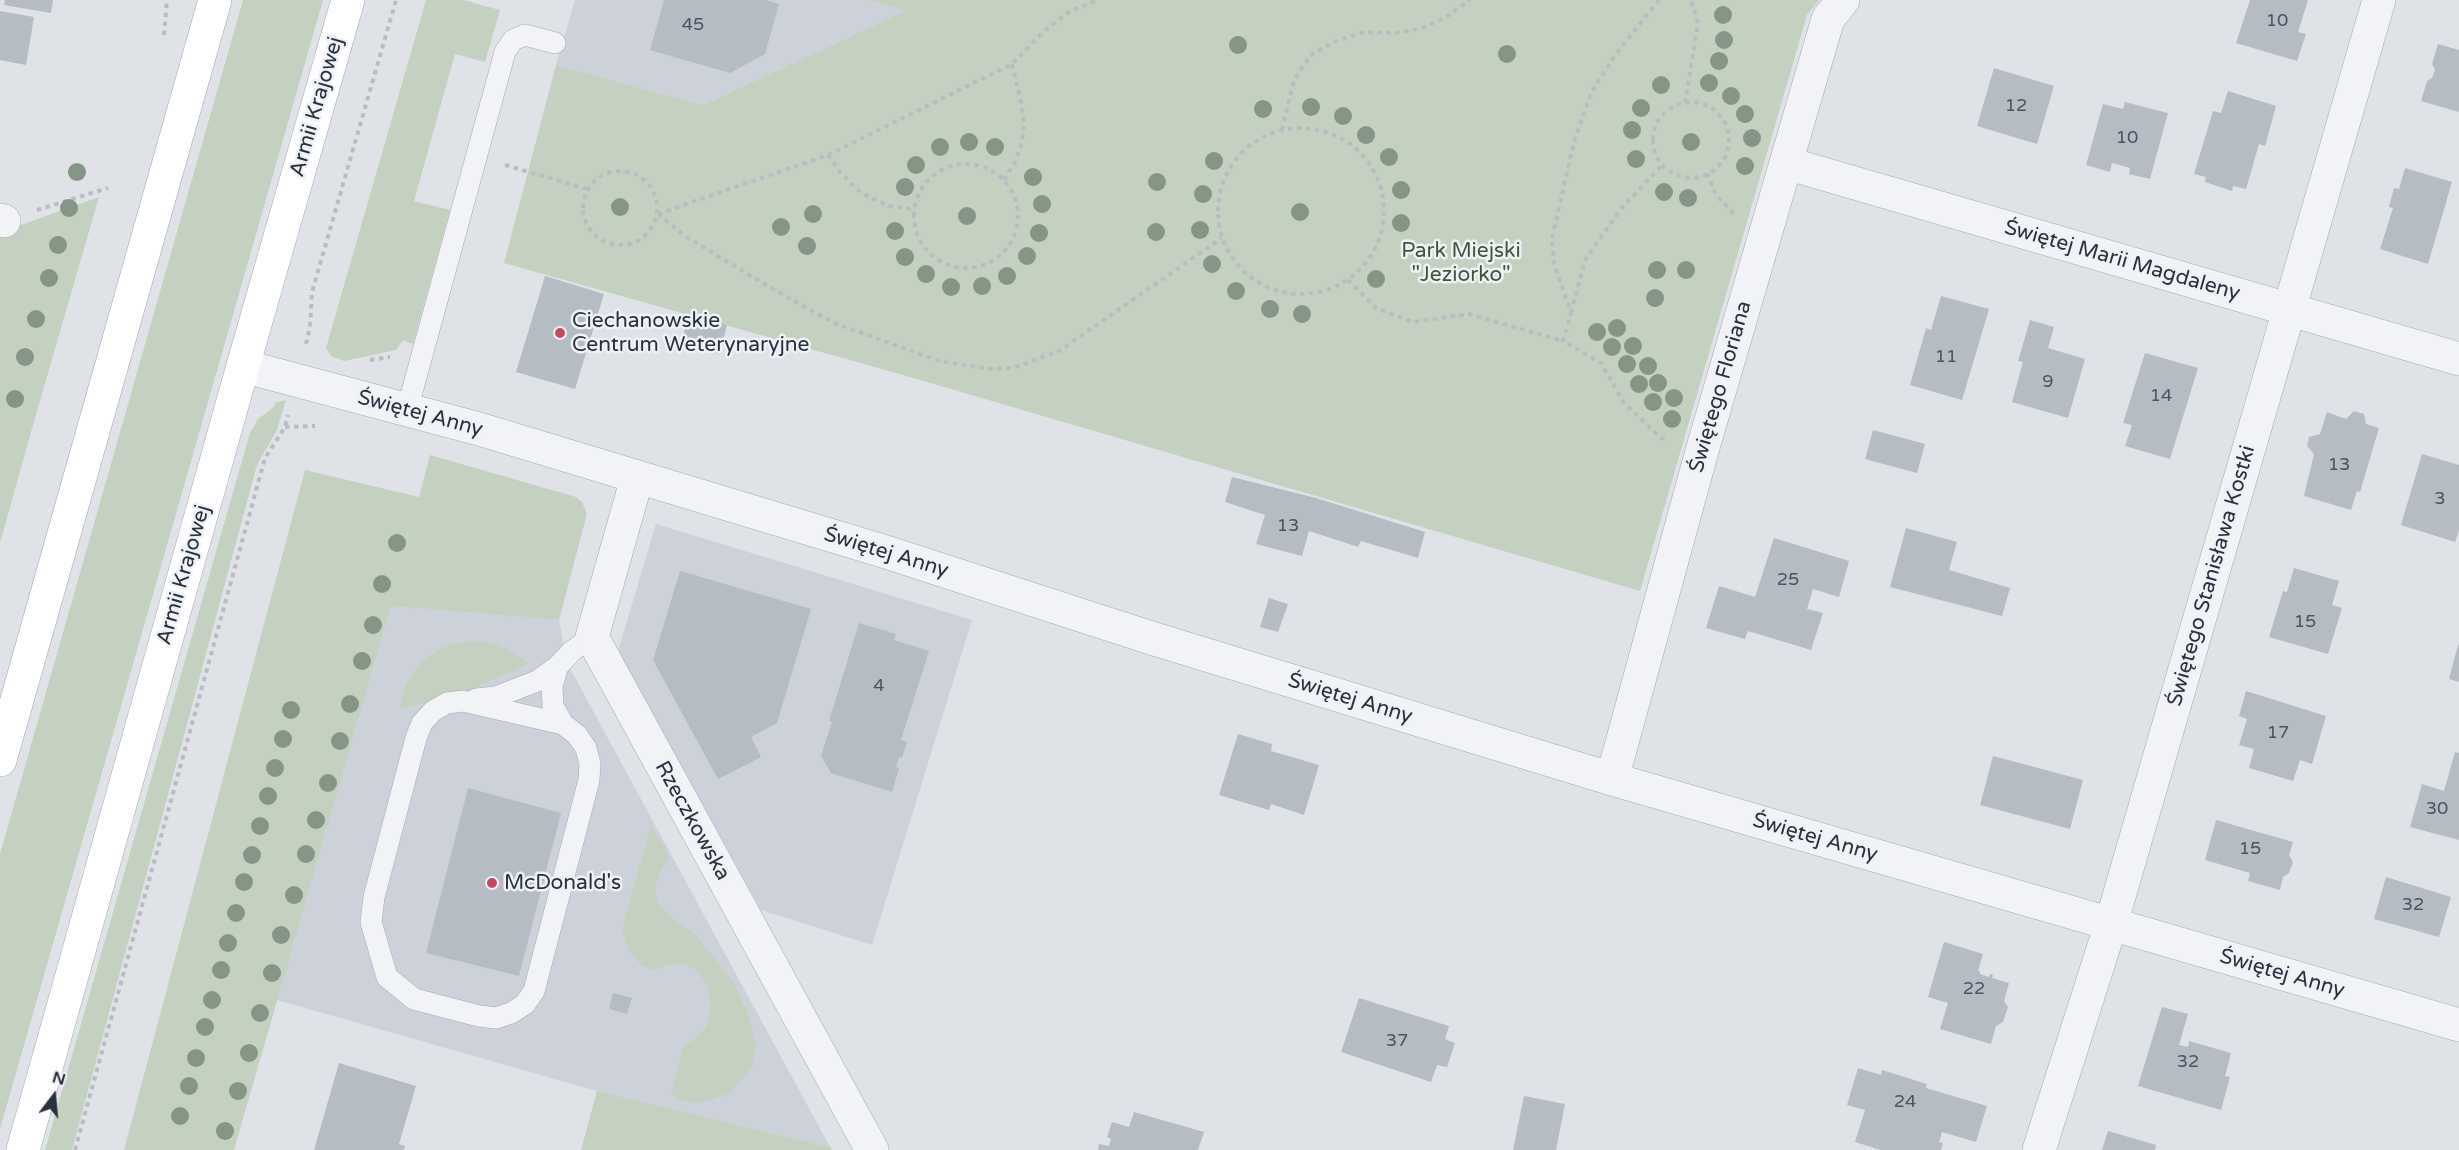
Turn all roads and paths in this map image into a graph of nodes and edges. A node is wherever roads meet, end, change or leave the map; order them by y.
1 (215, 0) edge
2 (348, 0) edge
3 (396, 0) edge
4 (1098, 0) edge
5 (1470, 0) edge
6 (1659, 0) edge
7 (1687, 0) edge
8 (1843, 0) edge
9 (2379, 0) edge
10 (555, 43) dead end
11 (1012, 64) junction
12 (1685, 103) junction
13 (1282, 130) junction
14 (828, 155) junction
15 (475, 157) junction
16 (1663, 164) junction
17 (1786, 164) junction
18 (1004, 180) junction
19 (108, 188) dead end
20 (587, 189) junction
21 (914, 209) junction
22 (658, 214) junction
23 (2, 220) edge
24 (1222, 238) junction
25 (1348, 280) junction
26 (2289, 310) junction
27 (1571, 313) junction
28 (1563, 341) junction
29 (305, 349) dead end
30 (2459, 359) edge
31 (243, 366) junction
32 (290, 408) dead end
33 (407, 410) junction
34 (1702, 451) junction
35 (637, 478) junction
36 (592, 638) junction
37 (558, 666) junction
38 (464, 701) junction
39 (563, 724) junction
40 (0, 760) edge
41 (1612, 779) junction
42 (2111, 924) junction
43 (2459, 1025) edge
44 (22, 1150) edge
45 (75, 1150) edge
46 (872, 1150) edge
47 (2039, 1150) edge

1 - 40 main road
2 - 31 main road, Armii Krajowej
3 - 29 path
4 - 11 path
5 - 13 path
6 - 27 path
7 - 12 path
8 - 17 street, Świętego Floriana
9 - 26 street, Świętego Stanisława Kostki
10 - 15 lane
11 - 14 path
11 - 18 path
12 - 16 path
12 - 16 path
13 - 24 path
13 - 25 path
14 - 21 path
14 - 22 path
15 - 20 path
15 - 33 lane
16 - 27 path
17 - 26 street, Świętej Marii Magdaleny
17 - 34 street, Świętego Floriana
18 - 21 path
18 - 21 path
19 - 23 path
20 - 22 path
20 - 22 path
22 - 24 path
24 - 25 path
25 - 28 path
26 - 30 street, Świętej Marii Magdaleny
26 - 42 street, Świętego Stanisława Kostki
27 - 28 path
28 - 34 path
31 - 33 street, Świętej Anny
31 - 44 main road, Armii Krajowej
32 - 45 path
33 - 35 street, Świętej Anny
34 - 41 street, Świętego Floriana
35 - 36 street
35 - 41 street, Świętej Anny
36 - 37 lane
36 - 46 street, Rzeczkowska
37 - 38 lane
37 - 39 lane
38 - 39 lane
38 - 39 lane
41 - 42 street, Świętej Anny
42 - 43 street, Świętej Anny
42 - 47 street, Świętego Stanisława Kostki

